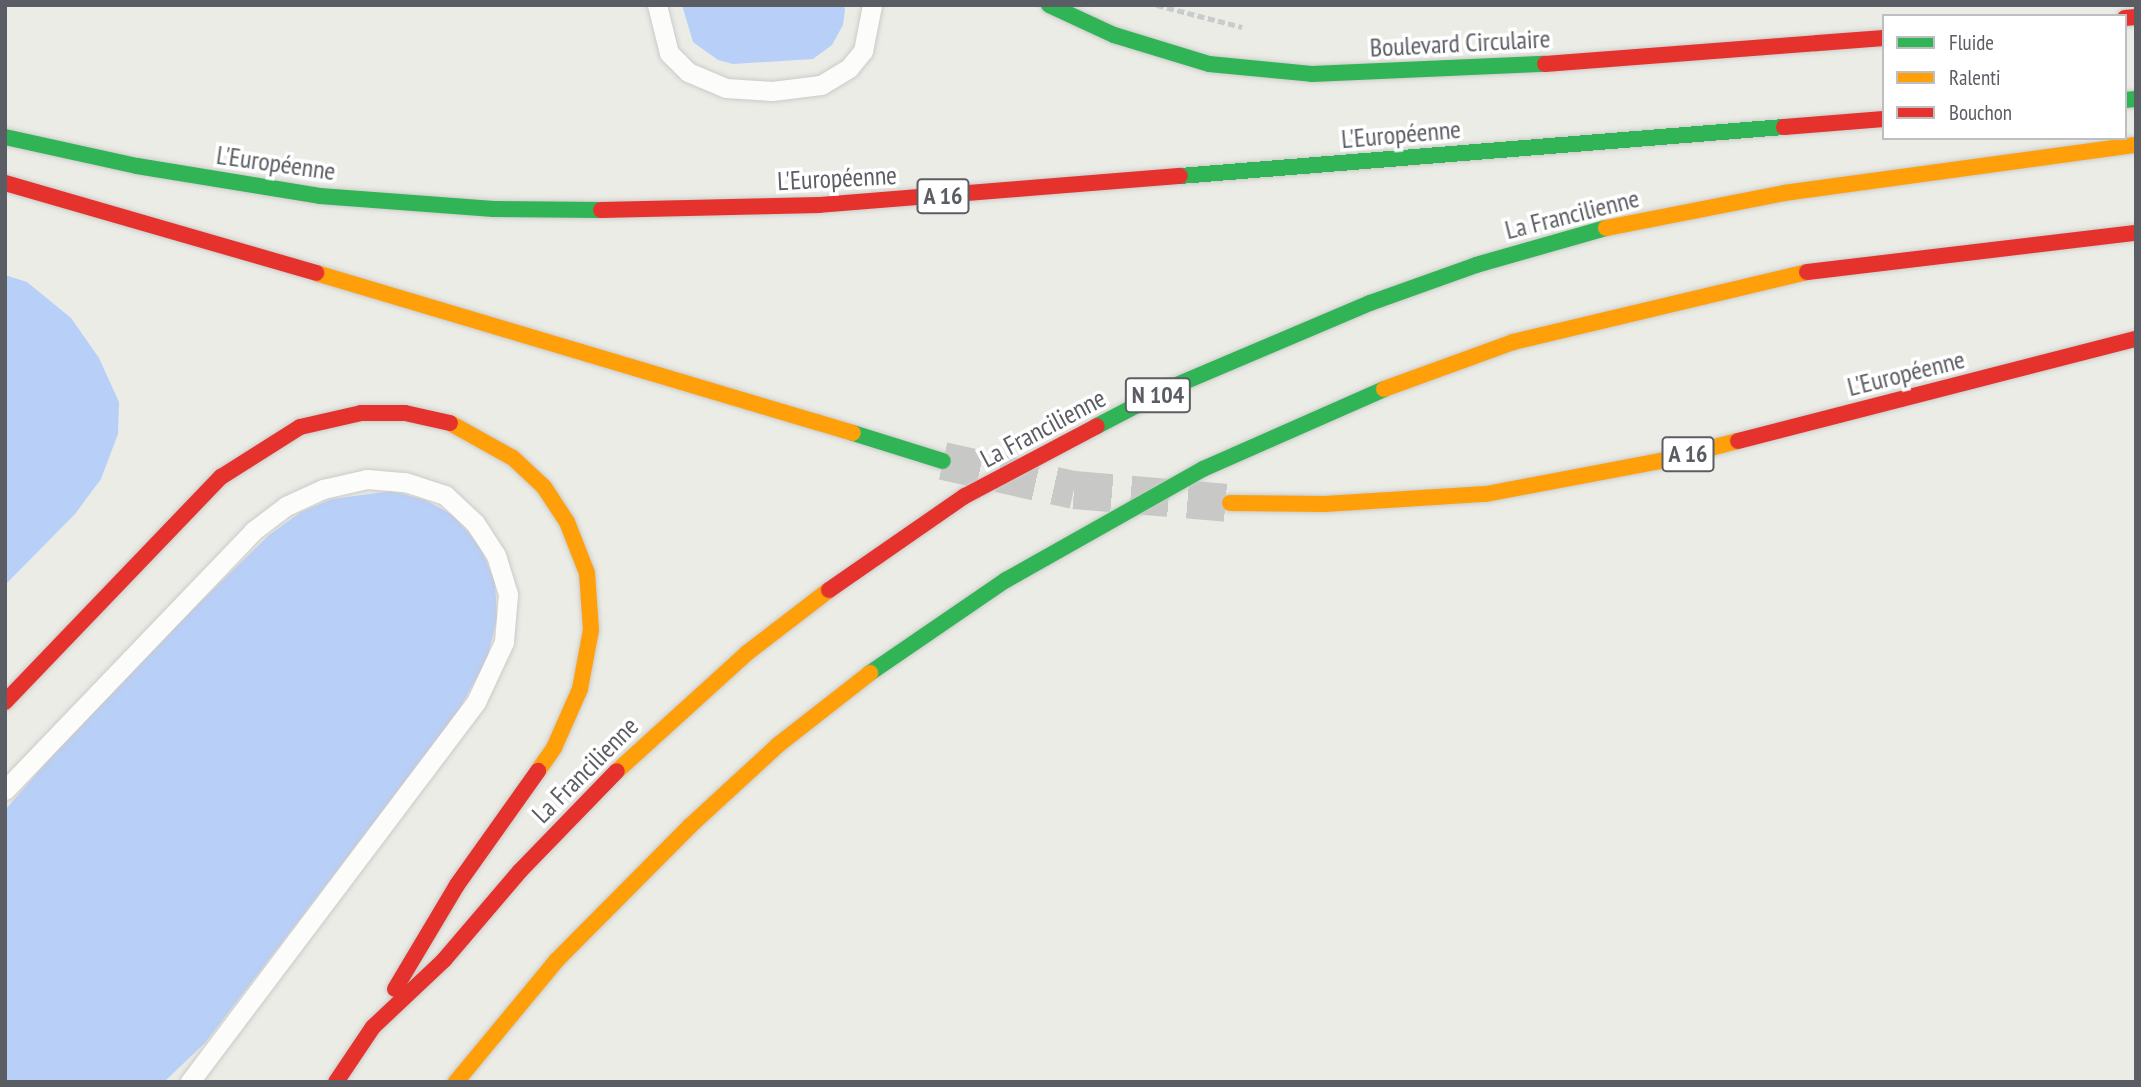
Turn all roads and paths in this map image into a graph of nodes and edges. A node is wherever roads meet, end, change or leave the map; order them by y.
1 (657, 5) edge
2 (872, 5) edge
3 (1049, 5) edge
4 (1157, 5) edge
5 (1248, 28) dead end
6 (1882, 38) edge
7 (1882, 119) edge
8 (5, 137) edge
9 (2136, 145) edge
10 (5, 183) edge
11 (2136, 233) edge
12 (2136, 339) edge
13 (943, 461) tunnel mouth
14 (1230, 503) tunnel mouth
15 (5, 702) edge
16 (5, 790) edge
17 (373, 1027) junction
18 (190, 1082) edge
19 (336, 1082) edge
20 (456, 1082) edge

1 - 2 lane
3 - 6 main road, Boulevard Circulaire
4 - 5 path
7 - 8 main road, L'Européenne / A 16
9 - 17 main road, La Francilienne / N 104
10 - 13 main road
11 - 20 main road
12 - 14 main road, L'Européenne / A 16
15 - 17 main road
16 - 18 lane
17 - 19 main road, La Francilienne / N 104

